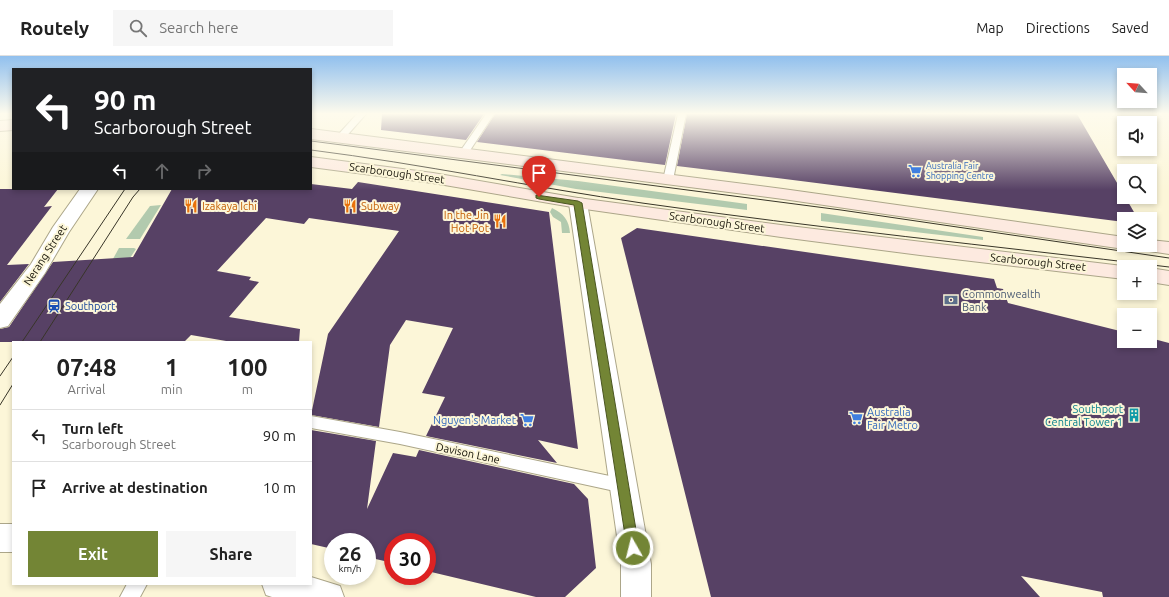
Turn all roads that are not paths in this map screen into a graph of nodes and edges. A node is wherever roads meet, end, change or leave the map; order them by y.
1 (350, 139) edge
2 (474, 139) edge
3 (677, 139) edge
4 (464, 154) junction
5 (312, 162) edge
6 (668, 180) junction
7 (89, 190) edge
8 (578, 203) junction
9 (1117, 241) edge
10 (1157, 247) edge
11 (1169, 248) edge
12 (1117, 271) edge
13 (1157, 276) edge
14 (1169, 278) edge
15 (0, 320) edge
16 (312, 422) edge
17 (624, 486) junction
18 (0, 538) edge
19 (12, 538) edge
20 (137, 585) edge
21 (282, 585) edge
22 (129, 597) edge
23 (329, 597) edge
24 (636, 597) edge

1 - 4 main road
2 - 4 lane
3 - 6 lane
4 - 6 main road
5 - 8 main road, Scarborough Street
6 - 9 main road
7 - 15 street, Nerang Street
8 - 12 main road, Scarborough Street
8 - 17 street
10 - 11 main road
13 - 14 main road
16 - 17 lane, Davison Lane
17 - 24 street
18 - 19 street
20 - 22 lane
21 - 23 street

